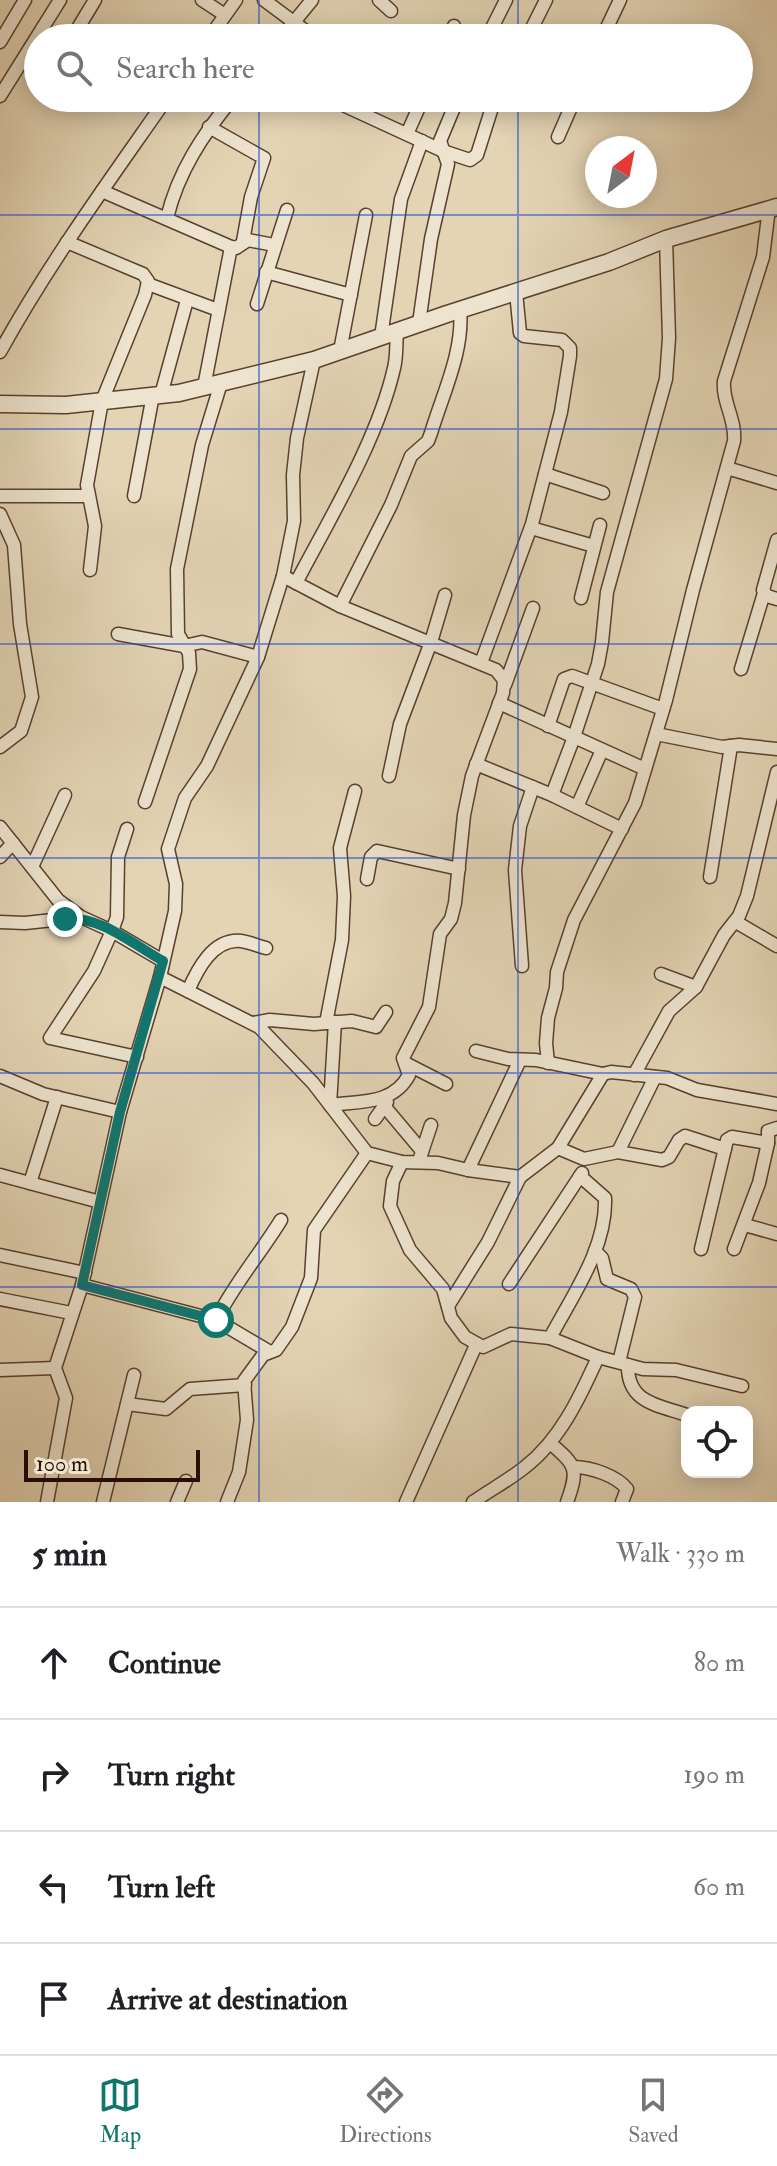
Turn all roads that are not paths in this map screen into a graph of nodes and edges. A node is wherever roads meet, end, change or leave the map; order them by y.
1 (25, 0) edge
2 (60, 0) edge
3 (95, 0) edge
4 (202, 0) edge
5 (236, 0) edge
6 (264, 0) edge
7 (312, 0) edge
8 (379, 0) edge
9 (506, 0) edge
10 (546, 0) edge
11 (620, 0) edge
12 (391, 11) dead end
13 (225, 15) junction
14 (293, 22) junction
15 (45, 24) edge
16 (80, 24) edge
17 (219, 24) edge
18 (296, 24) edge
19 (494, 24) edge
20 (535, 24) edge
21 (609, 24) edge
22 (0, 42) edge
23 (24, 58) edge
24 (0, 96) edge
25 (157, 112) edge
26 (221, 112) edge
27 (359, 112) edge
28 (417, 112) edge
29 (452, 112) edge
30 (491, 112) edge
31 (569, 112) edge
32 (209, 127) junction
33 (407, 134) junction
34 (558, 137) dead end
35 (422, 141) junction
36 (443, 151) junction
37 (102, 191) junction
38 (773, 208) edge
39 (287, 210) dead end
40 (366, 215) dead end
41 (167, 218) junction
42 (666, 239) junction
43 (67, 242) junction
44 (237, 244) junction
45 (274, 245) junction
46 (266, 272) junction
47 (148, 284) junction
48 (516, 292) junction
49 (351, 295) junction
50 (187, 300) junction
51 (257, 304) dead end
52 (460, 309) junction
53 (218, 310) junction
54 (419, 323) junction
55 (389, 334) junction
56 (340, 351) junction
57 (0, 352) edge
58 (314, 360) junction
59 (221, 383) junction
60 (204, 387) junction
61 (157, 395) junction
62 (102, 401) junction
63 (0, 404) edge
64 (727, 468) junction
65 (545, 474) junction
66 (777, 483) edge
67 (603, 493) dead end
68 (0, 496) edge
69 (88, 496) junction
70 (134, 496) dead end
71 (0, 514) edge
72 (600, 525) dead end
73 (531, 528) junction
74 (777, 540) edge
75 (594, 546) junction
76 (90, 570) dead end
77 (283, 576) junction
78 (296, 583) junction
79 (764, 593) junction
80 (445, 595) dead end
81 (581, 598) dead end
82 (777, 599) edge
83 (340, 606) junction
84 (533, 608) dead end
85 (118, 634) dead end
86 (431, 642) junction
87 (184, 646) junction
88 (258, 657) junction
89 (481, 663) junction
90 (741, 669) dead end
91 (591, 684) junction
92 (505, 685) junction
93 (499, 703) junction
94 (663, 709) junction
95 (548, 726) junction
96 (656, 734) junction
97 (574, 737) junction
98 (731, 746) junction
99 (0, 747) edge
100 (777, 749) edge
101 (602, 750) junction
102 (476, 764) junction
103 (645, 769) junction
104 (777, 772) edge
105 (389, 776) dead end
106 (533, 787) junction
107 (355, 791) dead end
108 (65, 795) dead end
109 (552, 795) junction
110 (145, 802) dead end
111 (577, 807) junction
112 (0, 827) edge
113 (127, 829) dead end
114 (622, 829) junction
115 (13, 843) junction
116 (0, 857) edge
117 (32, 867) junction
118 (459, 869) junction
119 (710, 877) dead end
120 (367, 879) dead end
121 (81, 917) junction
122 (0, 922) edge
123 (736, 922) junction
124 (112, 931) junction
125 (777, 946) edge
126 (266, 948) dead end
127 (163, 961) junction
128 (522, 966) dead end
129 (661, 974) dead end
130 (160, 977) junction
131 (696, 987) junction
132 (188, 991) junction
133 (386, 1012) dead end
134 (331, 1022) junction
135 (253, 1023) junction
136 (476, 1051) dead end
137 (137, 1057) junction
138 (520, 1060) junction
139 (405, 1063) junction
140 (548, 1063) junction
141 (603, 1074) junction
142 (634, 1075) junction
143 (0, 1076) edge
144 (655, 1077) junction
145 (446, 1084) dead end
146 (57, 1097) junction
147 (388, 1101) junction
148 (777, 1104) edge
149 (330, 1105) junction
150 (120, 1112) junction
151 (375, 1119) dead end
152 (431, 1125) dead end
153 (777, 1128) edge
154 (768, 1143) junction
155 (558, 1148) junction
156 (725, 1149) junction
157 (618, 1152) junction
158 (367, 1153) junction
159 (421, 1156) junction
160 (592, 1158) junction
161 (402, 1162) junction
162 (468, 1170) junction
163 (0, 1175) edge
164 (580, 1176) junction
165 (520, 1177) junction
166 (30, 1183) junction
167 (100, 1202) junction
168 (281, 1220) dead end
169 (745, 1225) junction
170 (777, 1234) edge
171 (701, 1249) dead end
172 (734, 1249) dead end
173 (595, 1251) junction
174 (0, 1255) edge
175 (84, 1279) junction
176 (509, 1284) dead end
177 (0, 1299) edge
178 (448, 1306) junction
179 (71, 1313) junction
180 (216, 1320) junction
181 (550, 1338) junction
182 (476, 1345) junction
183 (270, 1352) junction
184 (598, 1357) junction
185 (624, 1364) junction
186 (55, 1368) junction
187 (0, 1370) edge
188 (134, 1375) dead end
189 (245, 1385) junction
190 (742, 1386) dead end
191 (127, 1404) junction
192 (681, 1413) edge
193 (550, 1443) junction
194 (574, 1467) junction
195 (186, 1481) dead end
196 (47, 1502) edge
197 (103, 1502) edge
198 (177, 1502) edge
199 (227, 1502) edge
200 (406, 1502) edge
201 (473, 1502) edge
202 (567, 1502) edge
203 (622, 1502) edge

1 - 22 street
2 - 15 street
3 - 16 street
4 - 13 street
5 - 13 street
6 - 14 street
7 - 14 street
8 - 12 street
9 - 19 street
10 - 20 street
11 - 21 street
13 - 17 street
14 - 18 street
23 - 24 street
25 - 37 street
26 - 32 street
27 - 33 street
28 - 33 street
29 - 36 street
30 - 36 street
31 - 34 street
32 - 41 street
32 - 44 street
33 - 35 street
35 - 36 street
35 - 55 street
36 - 54 street
37 - 41 street
37 - 43 street
38 - 42 street
38 - 64 street
39 - 45 street
40 - 49 street
41 - 44 street
42 - 48 street
42 - 91 street
43 - 47 street
43 - 57 street
44 - 45 street
44 - 53 street
45 - 46 street
46 - 49 street
46 - 51 street
47 - 50 street
47 - 62 street
48 - 52 street
48 - 65 street
49 - 56 street
50 - 53 street
50 - 61 street
52 - 54 street
52 - 83 street
53 - 60 street
54 - 55 street
55 - 56 street
55 - 78 street
56 - 58 street
58 - 59 street
58 - 77 street
59 - 60 street
59 - 87 street
60 - 61 street
61 - 62 street
61 - 70 street
62 - 63 street
62 - 69 street
64 - 66 street
64 - 94 street
65 - 67 street
65 - 73 street
68 - 69 street
69 - 76 street
71 - 99 street
72 - 75 street
73 - 75 street
73 - 89 street
74 - 79 street
75 - 81 street
77 - 78 street
77 - 88 street
78 - 83 street
79 - 82 street
79 - 90 street
80 - 86 street
83 - 86 street
84 - 92 street
85 - 87 street
86 - 89 street
86 - 105 street
87 - 88 street
87 - 110 street
88 - 127 street
89 - 92 street
91 - 94 street
91 - 95 street
91 - 97 street
92 - 93 street
93 - 95 street
93 - 102 street
94 - 96 street
95 - 97 street
96 - 98 street
96 - 103 street
97 - 101 street
97 - 109 street
98 - 100 street
98 - 119 street
101 - 103 street
101 - 111 street
102 - 106 street
102 - 118 street
103 - 114 street
104 - 123 street
106 - 109 street
106 - 128 street
107 - 134 street
108 - 117 street
109 - 111 street
111 - 114 street
112 - 115 street
113 - 124 street
114 - 140 street
115 - 116 street
115 - 117 street
117 - 121 street
118 - 120 street
118 - 139 street
121 - 122 street
121 - 124 street
123 - 125 street
123 - 131 street
124 - 127 street
124 - 137 street
126 - 132 street
127 - 130 street
129 - 131 street
130 - 132 street
130 - 137 street
131 - 142 street
132 - 135 street
133 - 134 street
134 - 135 street
134 - 149 street
135 - 149 street
136 - 138 street
137 - 150 street
138 - 140 street
138 - 162 street
139 - 145 street
139 - 147 street
140 - 141 street
141 - 142 street
141 - 155 street
142 - 144 street
143 - 146 street
144 - 148 street
144 - 157 street
146 - 150 street
146 - 166 street
147 - 149 street
147 - 151 street
147 - 159 street
149 - 158 street
150 - 167 street
152 - 159 street
153 - 154 street
154 - 156 street
154 - 169 street
155 - 160 street
155 - 165 street
156 - 157 street
156 - 171 street
157 - 160 street
158 - 161 street
158 - 183 street
159 - 161 street
159 - 162 street
160 - 164 street
161 - 178 street
162 - 165 street
163 - 166 street
164 - 173 street
164 - 176 street
165 - 178 street
166 - 167 street
167 - 175 street
168 - 180 street
169 - 170 street
169 - 172 street
173 - 181 street
173 - 185 street
174 - 175 street
175 - 179 street
175 - 180 street
177 - 179 street
178 - 182 street
179 - 186 street
180 - 183 street
181 - 182 street
181 - 184 street
182 - 200 street
183 - 189 street
184 - 185 street
184 - 193 street
185 - 190 street
185 - 192 street
186 - 187 street
186 - 196 street
188 - 191 street
189 - 191 street
189 - 199 street
191 - 197 street
193 - 194 street
193 - 201 street
194 - 202 street
194 - 203 street
195 - 198 street

